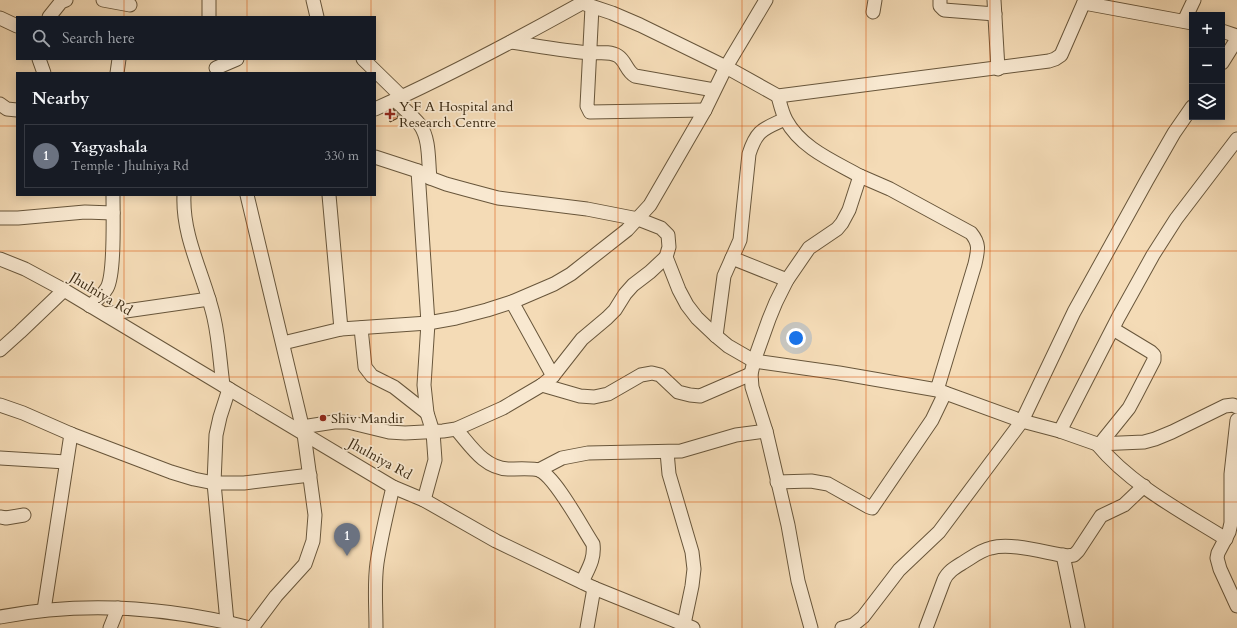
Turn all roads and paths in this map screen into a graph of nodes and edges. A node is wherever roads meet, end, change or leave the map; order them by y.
1 (66, 0) edge
2 (103, 0) edge
3 (209, 0) edge
4 (313, 0) edge
5 (766, 0) edge
6 (940, 0) edge
7 (994, 0) edge
8 (1194, 0) edge
9 (1084, 1) edge
10 (585, 4) edge
11 (129, 7) edge
12 (995, 14) junction
13 (50, 16) edge
14 (209, 16) edge
15 (317, 16) edge
16 (0, 18) edge
17 (1188, 22) edge
18 (16, 26) edge
19 (1225, 32) edge
20 (1237, 38) edge
21 (511, 42) junction
22 (591, 52) junction
23 (1225, 58) edge
24 (39, 60) edge
25 (119, 60) edge
26 (234, 60) edge
27 (364, 60) edge
28 (216, 67) edge
29 (726, 67) junction
30 (998, 68) junction
31 (44, 72) edge
32 (117, 72) edge
33 (374, 72) edge
34 (376, 74) edge
35 (714, 90) junction
36 (778, 96) junction
37 (398, 99) junction
38 (0, 104) edge
39 (376, 109) edge
40 (16, 110) edge
41 (705, 110) junction
42 (1189, 111) edge
43 (785, 119) junction
44 (1237, 139) edge
45 (376, 157) edge
46 (418, 171) junction
47 (860, 176) junction
48 (430, 178) junction
49 (114, 196) edge
50 (184, 196) edge
51 (247, 196) edge
52 (329, 196) edge
53 (113, 213) junction
54 (0, 218) edge
55 (638, 218) junction
56 (666, 257) junction
57 (732, 258) junction
58 (0, 259) edge
59 (787, 280) junction
60 (64, 290) junction
61 (209, 299) junction
62 (512, 302) junction
63 (90, 306) junction
64 (105, 314) junction
65 (428, 323) junction
66 (361, 328) junction
67 (341, 329) junction
68 (1113, 329) junction
69 (716, 336) junction
70 (282, 343) junction
71 (0, 350) edge
72 (754, 361) junction
73 (752, 374) junction
74 (552, 376) junction
75 (542, 385) junction
76 (226, 387) junction
77 (941, 391) junction
78 (1236, 403) edge
79 (0, 405) edge
80 (427, 414) junction
81 (1237, 420) edge
82 (1022, 421) junction
83 (456, 429) junction
84 (303, 430) junction
85 (766, 431) junction
86 (432, 432) junction
87 (1060, 432) junction
88 (71, 434) junction
89 (1098, 444) junction
90 (667, 452) junction
91 (0, 458) edge
92 (66, 462) junction
93 (539, 470) junction
94 (310, 475) junction
95 (777, 482) junction
96 (214, 483) junction
97 (1144, 486) junction
98 (394, 487) junction
99 (424, 500) junction
100 (24, 515) dead end
101 (0, 517) edge
102 (1229, 541) edge
103 (1063, 555) junction
104 (582, 582) junction
105 (594, 588) junction
106 (1237, 606) edge
107 (118, 608) junction
108 (44, 610) junction
109 (0, 617) edge
110 (227, 622) junction
111 (689, 626) edge
112 (110, 628) edge
113 (251, 628) edge
114 (376, 628) edge
115 (587, 628) edge
116 (811, 628) edge
117 (842, 628) edge
118 (926, 628) edge
119 (1078, 628) edge

1 - 13 street
2 - 11 street
3 - 14 street
4 - 15 street
5 - 29 street
6 - 12 street
7 - 12 street
8 - 17 street
9 - 17 street
9 - 30 street
10 - 21 street
10 - 22 street
10 - 29 street
12 - 30 street
16 - 18 street
19 - 20 street
20 - 23 street
21 - 22 street
21 - 37 street
22 - 35 street
22 - 41 street
24 - 31 street
25 - 32 street
26 - 28 street
27 - 33 street
29 - 35 street
29 - 36 street
30 - 36 street
34 - 37 street
35 - 41 street
36 - 43 street
37 - 39 street
37 - 48 street
38 - 40 street
41 - 55 street
42 - 82 street
43 - 47 street
43 - 57 street
44 - 68 street
45 - 46 street
46 - 48 street
46 - 65 street
47 - 59 street
47 - 77 street
48 - 55 street
49 - 53 street
50 - 61 street
51 - 70 street
52 - 67 street
53 - 54 street
53 - 63 street
55 - 56 street
55 - 62 street
56 - 69 street
56 - 74 street
57 - 59 street
57 - 69 street
58 - 60 street, Jhulniya Rd
59 - 72 street
60 - 63 street, Jhulniya Rd
60 - 71 street
61 - 64 street
61 - 76 street
62 - 65 street
62 - 74 street
63 - 64 street, Jhulniya Rd
64 - 76 street, Jhulniya Rd
65 - 66 street
65 - 80 street
66 - 67 street
66 - 80 street
67 - 70 street
68 - 87 street
68 - 89 street
69 - 72 street
70 - 84 street
72 - 73 street
72 - 77 street
73 - 75 street
73 - 85 street
74 - 75 street
75 - 83 street
76 - 84 street, Jhulniya Rd
76 - 96 street
77 - 82 street
77 - 95 street
78 - 89 street
79 - 88 street
80 - 86 street
81 - 102 street
82 - 87 street
82 - 117 street
83 - 86 street
83 - 93 street
84 - 86 street
84 - 94 street
84 - 98 street, Jhulniya Rd
85 - 90 street
85 - 95 street
86 - 99 street
87 - 89 street
88 - 92 street
88 - 96 street
89 - 97 street
90 - 93 street
90 - 111 street
91 - 92 street
92 - 108 street
93 - 104 street
94 - 96 street
94 - 113 street
95 - 116 street
96 - 110 street
97 - 102 street
97 - 103 street
98 - 99 street, Jhulniya Rd
98 - 114 street
99 - 104 street, Jhulniya Rd
100 - 101 street
102 - 106 street
103 - 118 street
103 - 119 street
104 - 105 street, Jhulniya Rd
105 - 111 street, Jhulniya Rd
105 - 115 street
107 - 108 street
107 - 110 street
107 - 112 street
108 - 109 street
110 - 113 street

